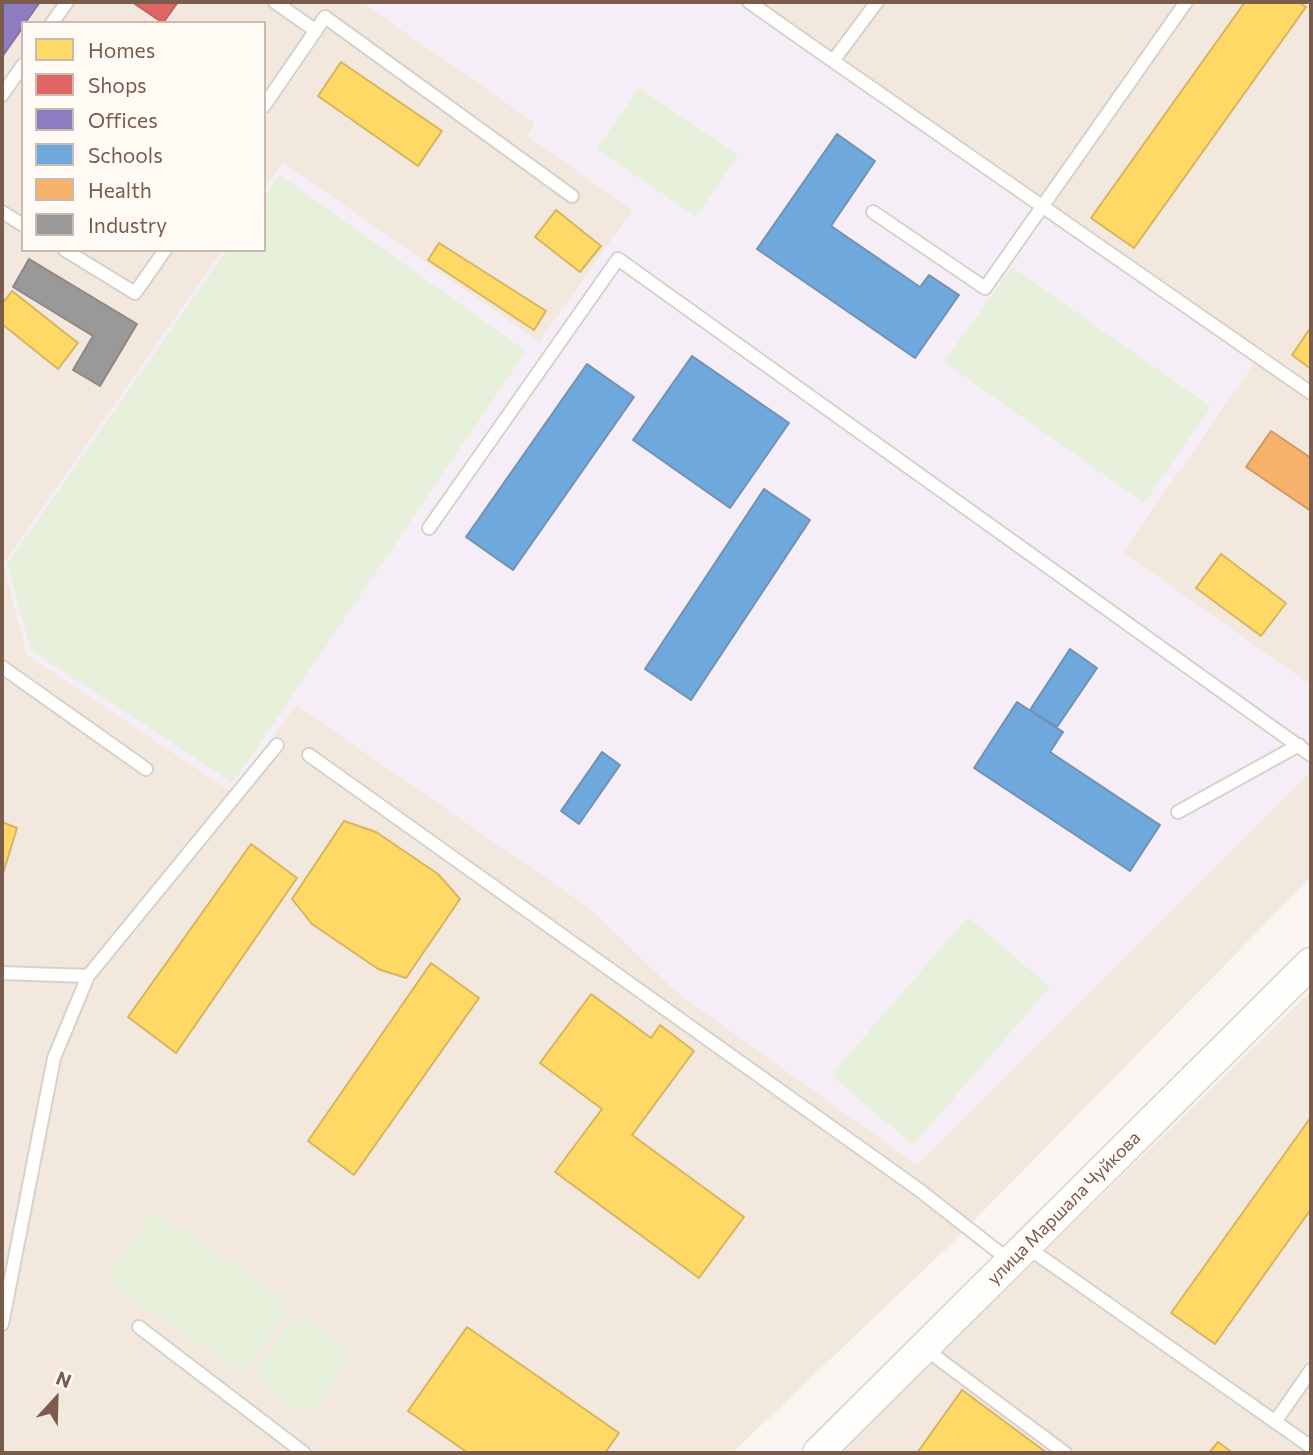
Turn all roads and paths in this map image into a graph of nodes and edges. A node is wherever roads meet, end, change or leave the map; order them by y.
1 (67, 2) edge
2 (277, 2) edge
3 (749, 2) edge
4 (877, 2) edge
5 (1186, 2) edge
6 (53, 21) edge
7 (316, 31) junction
8 (833, 61) junction
9 (21, 68) edge
10 (2, 95) edge
11 (266, 103) edge
12 (572, 196) dead end
13 (1042, 206) junction
14 (2, 212) edge
15 (873, 212) dead end
16 (21, 224) edge
17 (68, 252) edge
18 (164, 252) edge
19 (1311, 393) edge
20 (429, 528) dead end
21 (2, 667) edge
22 (277, 745) dead end
23 (1299, 745) junction
24 (309, 755) dead end
25 (1311, 755) edge
26 (146, 769) dead end
27 (1178, 812) dead end
28 (1311, 963) edge
29 (2, 973) edge
30 (88, 975) junction
31 (1018, 1254) junction
32 (2, 1324) edge
33 (139, 1327) dead end
34 (924, 1348) junction
35 (1311, 1370) edge
36 (1275, 1422) junction
37 (1311, 1447) edge
38 (304, 1453) edge
39 (818, 1453) edge
40 (1065, 1453) edge

1 - 6 lane
2 - 7 lane
3 - 8 lane
4 - 8 lane
5 - 13 lane
7 - 11 lane
7 - 12 lane
8 - 13 lane
9 - 10 lane
13 - 15 lane
13 - 19 lane
14 - 16 lane
17 - 18 lane
20 - 23 lane
21 - 26 lane
22 - 30 lane
23 - 25 lane
23 - 27 lane
24 - 31 lane
28 - 31 street, улица Маршала Чуйкова
29 - 30 lane
30 - 32 lane
31 - 34 street, улица Маршала Чуйкова
31 - 36 lane
33 - 38 lane
34 - 39 street, улица Маршала Чуйкова
34 - 40 lane
35 - 36 lane
36 - 37 lane

